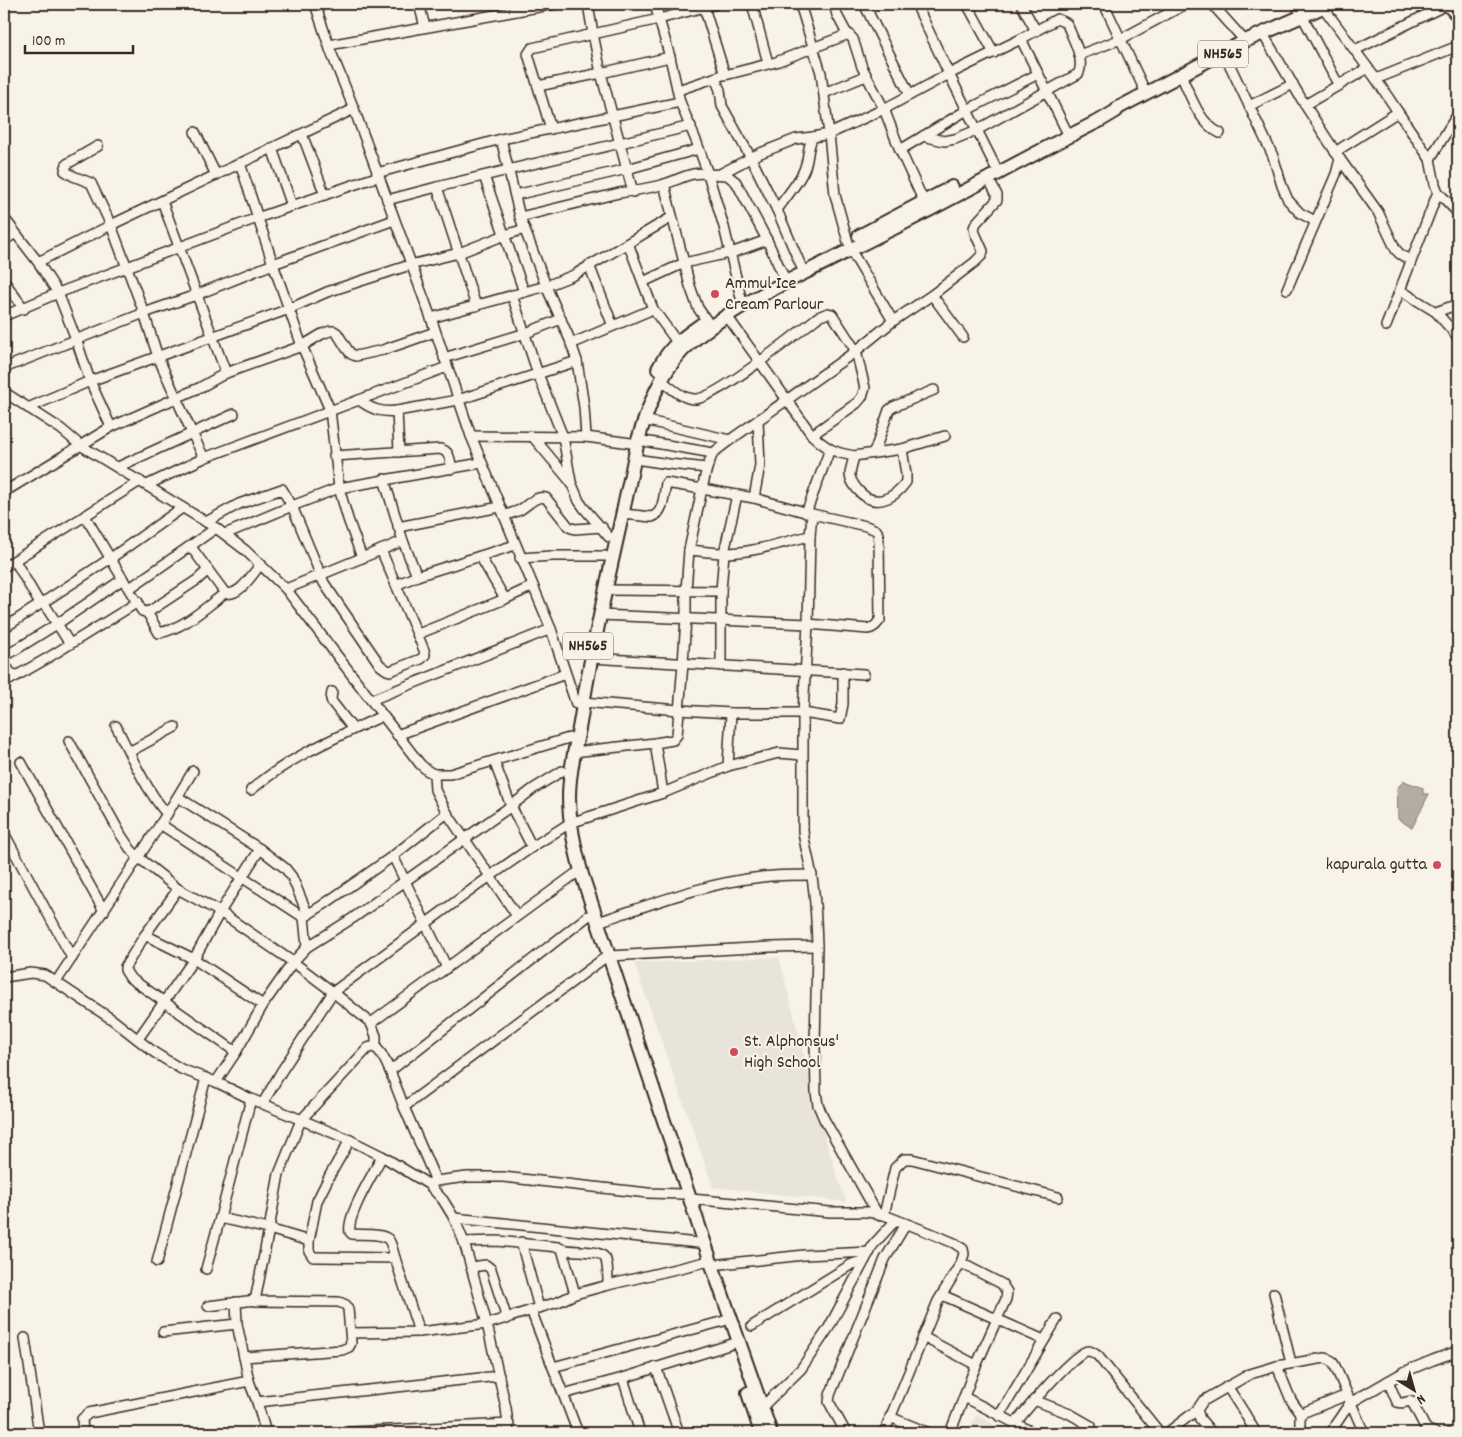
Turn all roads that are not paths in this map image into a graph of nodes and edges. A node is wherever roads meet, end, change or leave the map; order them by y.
1 (315, 4) edge
2 (419, 4) edge
3 (555, 4) edge
4 (588, 4) edge
5 (655, 4) edge
6 (716, 4) edge
7 (752, 4) edge
8 (800, 4) edge
9 (834, 4) edge
10 (864, 4) edge
11 (916, 4) edge
12 (967, 4) edge
13 (1021, 4) edge
14 (1104, 4) edge
15 (1186, 4) edge
16 (1212, 4) edge
17 (1296, 4) edge
18 (1446, 4) edge
19 (541, 5) edge
20 (704, 5) edge
21 (1326, 5) edge
22 (1303, 17) junction
23 (1458, 17) edge
24 (659, 19) junction
25 (424, 27) junction
26 (1036, 31) junction
27 (593, 34) junction
28 (849, 34) junction
29 (1263, 34) junction
30 (1121, 39) junction
31 (1021, 40) junction
32 (1246, 41) junction
33 (329, 45) junction
34 (1458, 46) edge
35 (814, 48) junction
36 (1355, 50) junction
37 (994, 53) junction
38 (1224, 53) junction
39 (1079, 55) junction
40 (670, 57) junction
41 (768, 63) junction
42 (1368, 68) junction
43 (601, 74) junction
44 (948, 74) junction
45 (1038, 74) junction
46 (725, 75) junction
47 (1181, 75) junction
48 (866, 76) junction
49 (714, 78) junction
50 (1376, 79) junction
51 (1293, 84) junction
52 (538, 86) junction
53 (1339, 86) junction
54 (678, 90) junction
55 (1047, 92) junction
56 (1146, 93) junction
57 (824, 94) junction
58 (910, 95) junction
59 (680, 102) junction
60 (1305, 105) junction
61 (1249, 106) junction
62 (1118, 108) junction
63 (354, 109) junction
64 (884, 109) junction
65 (967, 110) junction
66 (1398, 112) junction
67 (1458, 114) edge
68 (613, 116) junction
69 (690, 126) junction
70 (551, 129) junction
71 (977, 130) junction
72 (1066, 130) junction
73 (196, 132) dead end
74 (1220, 133) dead end
75 (302, 134) junction
76 (829, 134) junction
77 (923, 136) junction
78 (813, 137) junction
79 (501, 139) junction
80 (620, 144) junction
81 (98, 146) dead end
82 (272, 148) junction
83 (699, 149) junction
84 (900, 150) junction
85 (1338, 155) junction
86 (751, 158) junction
87 (1430, 159) junction
88 (240, 163) junction
89 (995, 166) junction
90 (509, 169) junction
91 (626, 169) junction
92 (378, 174) junction
93 (708, 174) junction
94 (216, 175) junction
95 (718, 175) junction
96 (484, 176) junction
97 (988, 178) junction
98 (664, 184) junction
99 (437, 187) junction
100 (633, 192) junction
101 (1438, 192) junction
102 (515, 194) junction
103 (326, 195) junction
104 (387, 200) junction
105 (162, 201) junction
106 (924, 202) junction
107 (292, 206) junction
108 (777, 210) junction
109 (1458, 213) edge
110 (520, 216) junction
111 (672, 217) junction
112 (4, 218) edge
113 (257, 218) junction
114 (394, 220) junction
115 (1315, 221) junction
116 (111, 226) junction
117 (524, 229) junction
118 (15, 234) junction
119 (505, 235) junction
120 (767, 240) junction
121 (4, 241) edge
122 (628, 243) junction
123 (849, 246) junction
124 (179, 249) junction
125 (459, 253) junction
126 (730, 253) junction
127 (1411, 260) junction
128 (38, 262) junction
129 (684, 263) junction
130 (273, 264) junction
131 (410, 265) junction
132 (588, 266) junction
133 (801, 266) junction
134 (127, 268) junction
135 (783, 275) junction
136 (4, 281) edge
137 (643, 282) junction
138 (546, 286) junction
139 (1287, 289) dead end
140 (1400, 290) junction
141 (524, 292) junction
142 (58, 293) junction
143 (196, 295) junction
144 (512, 295) junction
145 (932, 295) junction
146 (741, 298) junction
147 (476, 306) junction
148 (1458, 306) edge
149 (24, 308) junction
150 (653, 308) junction
151 (289, 309) junction
152 (1436, 312) junction
153 (144, 313) junction
154 (4, 316) edge
155 (728, 316) junction
156 (431, 318) junction
157 (561, 319) junction
158 (707, 321) junction
159 (892, 321) junction
160 (614, 326) junction
161 (1386, 326) dead end
162 (435, 332) junction
163 (526, 333) junction
164 (212, 337) junction
165 (963, 337) dead end
166 (1458, 337) edge
167 (76, 339) junction
168 (677, 342) junction
169 (571, 344) junction
170 (302, 346) junction
171 (856, 351) junction
172 (158, 357) junction
173 (577, 362) junction
174 (760, 362) junction
175 (445, 363) junction
176 (4, 368) edge
177 (226, 373) junction
178 (538, 374) junction
179 (661, 380) junction
180 (90, 381) junction
181 (934, 390) dead end
182 (4, 392) edge
183 (176, 398) junction
184 (359, 400) junction
185 (458, 400) junction
186 (786, 400) junction
187 (28, 408) junction
188 (330, 410) junction
189 (397, 412) junction
190 (234, 414) dead end
191 (644, 420) junction
192 (758, 421) junction
193 (111, 427) junction
194 (192, 433) junction
195 (812, 435) junction
196 (471, 436) junction
197 (944, 436) dead end
198 (533, 437) junction
199 (563, 437) junction
200 (586, 437) junction
201 (730, 440) junction
202 (634, 442) junction
203 (80, 445) junction
204 (830, 449) junction
205 (902, 449) junction
206 (400, 452) junction
207 (713, 453) junction
208 (874, 453) junction
209 (334, 456) junction
210 (854, 456) junction
211 (204, 458) junction
212 (635, 459) junction
213 (481, 463) junction
214 (670, 464) junction
215 (118, 467) junction
216 (707, 468) junction
217 (452, 469) junction
218 (384, 479) junction
219 (571, 482) junction
220 (666, 482) junction
221 (143, 483) junction
222 (339, 488) junction
223 (702, 489) junction
224 (4, 492) edge
225 (737, 494) junction
226 (754, 498) junction
227 (292, 506) junction
228 (182, 508) junction
229 (502, 511) junction
230 (623, 514) junction
231 (809, 514) junction
232 (85, 516) junction
233 (206, 522) junction
234 (398, 527) junction
235 (216, 528) junction
236 (605, 532) junction
237 (225, 534) junction
238 (810, 536) junction
239 (403, 541) junction
240 (515, 545) junction
241 (191, 546) junction
242 (381, 550) junction
243 (689, 550) junction
244 (724, 553) junction
245 (480, 556) junction
246 (605, 556) junction
247 (111, 558) junction
248 (362, 558) junction
249 (520, 558) junction
250 (15, 561) junction
251 (261, 564) junction
252 (4, 567) edge
253 (208, 570) junction
254 (320, 575) junction
255 (417, 576) junction
256 (123, 579) junction
257 (396, 585) junction
258 (533, 586) junction
259 (130, 588) junction
260 (286, 589) junction
261 (606, 590) junction
262 (686, 591) junction
263 (721, 591) junction
264 (224, 593) junction
265 (505, 599) junction
266 (138, 602) junction
267 (41, 603) junction
268 (147, 612) junction
269 (600, 615) junction
270 (686, 618) junction
271 (721, 620) junction
272 (57, 624) junction
273 (808, 624) junction
274 (4, 628) edge
275 (551, 629) junction
276 (418, 634) junction
277 (70, 644) junction
278 (4, 657) edge
279 (591, 658) junction
280 (4, 664) edge
281 (683, 664) junction
282 (721, 666) junction
283 (806, 670) junction
284 (844, 672) junction
285 (565, 674) junction
286 (864, 674) dead end
287 (14, 677) junction
288 (4, 682) edge
289 (332, 692) dead end
290 (371, 700) junction
291 (579, 703) junction
292 (679, 710) junction
293 (731, 713) junction
294 (803, 713) junction
295 (382, 716) junction
296 (116, 726) dead end
297 (175, 727) dead end
298 (353, 729) junction
299 (396, 735) junction
300 (568, 738) junction
301 (69, 742) dead end
302 (654, 743) junction
303 (129, 752) junction
304 (573, 752) junction
305 (802, 755) junction
306 (494, 761) junction
307 (21, 762) dead end
308 (728, 766) junction
309 (193, 771) dead end
310 (562, 771) junction
311 (434, 774) junction
312 (251, 790) dead end
313 (664, 793) junction
314 (178, 797) junction
315 (511, 806) junction
316 (447, 813) junction
317 (166, 814) junction
318 (160, 824) junction
319 (567, 825) junction
320 (4, 833) edge
321 (465, 838) junction
322 (532, 847) junction
323 (260, 849) junction
324 (393, 856) junction
325 (138, 857) junction
326 (575, 874) junction
327 (812, 875) junction
328 (242, 877) junction
329 (489, 877) junction
330 (405, 881) junction
331 (178, 889) junction
332 (104, 911) junction
333 (220, 912) junction
334 (306, 916) junction
335 (516, 916) junction
336 (593, 919) junction
337 (426, 923) junction
338 (146, 935) junction
339 (817, 946) junction
340 (306, 948) junction
341 (606, 957) junction
342 (72, 958) junction
343 (194, 959) junction
344 (293, 962) junction
345 (447, 968) junction
346 (4, 977) edge
347 (56, 982) junction
348 (333, 992) junction
349 (164, 1002) junction
350 (263, 1005) junction
351 (371, 1023) junction
352 (138, 1039) junction
353 (376, 1047) junction
354 (236, 1052) junction
355 (390, 1071) junction
356 (206, 1078) junction
357 (216, 1082) junction
358 (251, 1099) junction
359 (263, 1103) junction
360 (404, 1107) junction
361 (301, 1120) junction
362 (350, 1140) junction
363 (382, 1156) junction
364 (432, 1182) junction
365 (686, 1196) junction
366 (1058, 1197) dead end
367 (881, 1215) junction
368 (220, 1218) junction
369 (454, 1218) junction
370 (896, 1220) junction
371 (906, 1224) junction
372 (269, 1229) junction
373 (309, 1241) junction
374 (464, 1242) junction
375 (521, 1242) junction
376 (698, 1243) junction
377 (562, 1249) junction
378 (867, 1256) junction
379 (395, 1258) junction
380 (157, 1262) dead end
381 (709, 1263) junction
382 (960, 1263) junction
383 (471, 1267) junction
384 (206, 1269) dead end
385 (608, 1285) junction
386 (1274, 1293) dead end
387 (575, 1294) junction
388 (942, 1295) junction
389 (255, 1300) junction
390 (236, 1302) junction
391 (208, 1306) dead end
392 (535, 1309) junction
393 (997, 1318) junction
394 (507, 1319) junction
395 (1057, 1319) dead end
396 (724, 1321) junction
397 (237, 1324) junction
398 (487, 1324) junction
399 (752, 1326) dead end
400 (163, 1332) dead end
401 (419, 1332) junction
402 (351, 1333) junction
403 (923, 1337) junction
404 (25, 1338) dead end
405 (1044, 1340) junction
406 (732, 1344) junction
407 (1458, 1351) edge
408 (244, 1357) junction
409 (1291, 1363) junction
410 (976, 1365) junction
411 (1277, 1366) junction
412 (553, 1367) junction
413 (656, 1367) junction
414 (499, 1376) junction
415 (623, 1378) junction
416 (249, 1381) junction
417 (1388, 1381) junction
418 (1226, 1386) junction
419 (563, 1394) junction
420 (964, 1397) junction
421 (1349, 1399) junction
422 (1034, 1400) junction
423 (257, 1402) junction
424 (762, 1407) junction
425 (1197, 1410) junction
426 (1300, 1413) junction
427 (999, 1416) junction
428 (890, 1417) junction
429 (1015, 1424) junction
430 (1091, 1426) dead end
431 (509, 1428) edge
432 (39, 1433) edge
433 (83, 1433) edge
434 (266, 1433) edge
435 (332, 1433) edge
436 (578, 1433) edge
437 (640, 1433) edge
438 (678, 1433) edge
439 (762, 1433) edge
440 (846, 1433) edge
441 (884, 1433) edge
442 (928, 1433) edge
443 (950, 1433) edge
444 (1034, 1433) edge
445 (1160, 1433) edge
446 (1168, 1433) edge
447 (1212, 1433) edge
448 (1256, 1433) edge
449 (1300, 1433) edge
450 (1332, 1433) edge
451 (1364, 1433) edge
452 (1435, 1433) edge

1 - 33 street
2 - 25 street
3 - 19 street
4 - 27 street
5 - 24 street
6 - 20 street
7 - 41 street
8 - 35 street
9 - 28 street
10 - 58 street
11 - 44 street
12 - 37 street
13 - 26 street
14 - 30 street
15 - 30 street
16 - 32 street
17 - 22 street
18 - 23 main road
18 - 36 street
19 - 25 street
20 - 24 street
20 - 46 street
21 - 22 highway, NH565
21 - 36 street
22 - 29 highway, NH565
22 - 53 street
24 - 27 street
24 - 40 street
25 - 33 street
26 - 31 street
26 - 39 street
27 - 43 street
27 - 52 street
28 - 35 street
28 - 48 street
29 - 32 highway, NH565
29 - 51 street
30 - 39 street
30 - 56 street
31 - 37 street
31 - 45 street
32 - 38 highway, NH565
33 - 63 street
34 - 50 street
35 - 41 street
35 - 57 street
36 - 42 street
37 - 44 street
38 - 47 highway, NH565
38 - 61 street
39 - 55 street
40 - 43 street
40 - 54 street
41 - 46 street
42 - 50 street
42 - 53 street
43 - 52 street
43 - 68 street
44 - 58 street
44 - 65 street
45 - 55 street
45 - 65 street
46 - 49 street
47 - 56 highway, NH565
47 - 74 street
48 - 57 street
48 - 64 street
49 - 54 street
49 - 86 street
50 - 66 street
51 - 60 street
51 - 61 street
52 - 70 street
53 - 60 street
54 - 59 street
55 - 71 street
55 - 72 street
56 - 62 highway, NH565
57 - 76 street
58 - 64 street
59 - 68 street
59 - 69 street
60 - 85 street
61 - 115 street
62 - 72 highway, NH565
62 - 97 highway, NH565
63 - 75 street
63 - 92 street
64 - 76 street
64 - 84 street
65 - 71 street
65 - 77 street
66 - 85 street
66 - 87 street
67 - 87 street
68 - 70 street
68 - 80 street
69 - 80 street
69 - 83 street
70 - 79 street
71 - 77 street
71 - 89 street
72 - 89 highway, NH565
73 - 94 street
75 - 82 street
75 - 103 street
76 - 78 street
76 - 123 street
77 - 84 street
78 - 86 street
78 - 108 street
79 - 90 street
79 - 92 street
80 - 90 street
80 - 91 street
81 - 116 street
82 - 88 street
82 - 107 street
83 - 91 street
83 - 93 street
84 - 106 street
85 - 115 street
85 - 127 street
86 - 95 street
86 - 108 street
87 - 101 street
88 - 94 street
88 - 113 street
89 - 106 highway, NH565
90 - 96 street
90 - 102 street
91 - 100 street
91 - 102 street
92 - 103 street
92 - 104 street
93 - 95 street
93 - 98 street
93 - 126 street
94 - 105 street
95 - 120 street
96 - 99 street
96 - 119 street
97 - 123 highway, NH565
97 - 145 street
98 - 100 street
98 - 111 street
99 - 104 street
99 - 125 street
100 - 110 street
101 - 109 street
101 - 127 street
102 - 110 street
103 - 107 street
104 - 114 street
105 - 116 street
105 - 124 street
106 - 123 highway, NH565
107 - 113 street
108 - 133 street
110 - 117 street
111 - 122 street
111 - 129 street
112 - 118 street
113 - 124 street
113 - 130 street
114 - 130 street
114 - 131 street
115 - 139 street
116 - 128 street
116 - 134 street
117 - 119 street
117 - 138 street
118 - 121 street
118 - 128 street
119 - 125 street
119 - 141 street
120 - 126 street
120 - 135 street
122 - 132 street
122 - 137 street
123 - 133 highway, NH565
123 - 155 highway, NH565
123 - 159 street
124 - 134 street
124 - 143 street
125 - 131 street
125 - 147 street
126 - 129 street
126 - 146 street
127 - 140 street
128 - 142 street
129 - 137 street
129 - 158 street
130 - 143 street
130 - 151 street
131 - 151 street
131 - 156 street
132 - 138 street
132 - 160 street
133 - 135 highway, NH565
134 - 142 street
134 - 153 street
135 - 146 highway, NH565
136 - 149 street
137 - 150 street
138 - 141 street
138 - 157 street
140 - 152 street
140 - 161 street
141 - 144 street
142 - 149 street
142 - 167 street
143 - 153 street
143 - 164 street
144 - 147 street
144 - 163 street
145 - 159 street
145 - 165 street
146 - 158 highway, NH565
147 - 156 street
148 - 152 street
149 - 154 street
150 - 160 street
150 - 168 street
151 - 164 street
151 - 170 street
152 - 166 street
153 - 167 street
153 - 172 street
155 - 174 street
155 - 179 highway, NH565
156 - 162 street
157 - 163 street
157 - 169 street
158 - 168 highway, NH565
159 - 171 street
160 - 169 street
162 - 170 street
162 - 175 street
163 - 175 street
163 - 178 street
164 - 172 street
164 - 177 street
167 - 176 street
167 - 180 street
168 - 202 highway, NH565
169 - 173 street
170 - 177 street
170 - 188 street
171 - 174 street
171 - 186 street
171 - 195 street
172 - 180 street
172 - 183 street
173 - 178 street
173 - 200 street
174 - 179 street
174 - 186 street
175 - 184 street
175 - 185 street
177 - 183 street
178 - 185 street
178 - 199 street
179 - 191 highway, NH565
180 - 187 street
180 - 193 street
181 - 208 street
182 - 187 street
183 - 193 street
183 - 194 street
184 - 188 street
184 - 189 street
185 - 189 street
185 - 196 street
186 - 192 street
186 - 195 street
187 - 203 street
188 - 209 street
188 - 211 street
189 - 206 street
190 - 194 street
191 - 201 street
191 - 202 highway, NH565
192 - 201 street
192 - 226 street
193 - 203 street
194 - 211 street
194 - 215 street
195 - 204 street
196 - 198 street
196 - 213 street
197 - 205 street
198 - 199 street
198 - 219 street
199 - 200 street
199 - 219 street
200 - 202 street
201 - 207 street
202 - 207 street
202 - 212 highway, NH565
202 - 236 highway, NH565
203 - 215 street
203 - 224 street
204 - 210 street
204 - 231 street
205 - 208 street
205 - 210 street
206 - 209 street
206 - 217 street
207 - 216 street
208 - 210 street
209 - 222 street
211 - 221 street
212 - 214 street
212 - 230 highway, NH565
213 - 217 street
213 - 229 street
214 - 216 street
214 - 220 street
215 - 221 street
216 - 223 street
217 - 218 street
218 - 222 street
218 - 234 street
219 - 236 street
220 - 223 street
220 - 230 street
221 - 228 street
221 - 232 street
222 - 227 street
222 - 248 street
223 - 225 street
223 - 243 street
225 - 226 street
225 - 244 street
226 - 231 street
227 - 233 street
227 - 237 street
227 - 254 street
228 - 233 street
228 - 247 street
229 - 234 street
229 - 236 street
229 - 240 street
230 - 261 highway, NH565
231 - 238 street
231 - 273 street
232 - 247 street
232 - 250 street
233 - 235 street
234 - 239 street
235 - 237 street
235 - 241 street
236 - 246 highway, NH565
237 - 251 street
238 - 244 street
238 - 273 street
239 - 242 street
239 - 255 street
240 - 245 street
240 - 249 street
241 - 253 street
241 - 259 street
242 - 248 street
242 - 257 street
243 - 244 street
243 - 262 street
244 - 263 street
245 - 255 street
245 - 265 street
246 - 249 street
246 - 291 highway, NH565
247 - 256 street
247 - 267 street
248 - 254 street
249 - 258 street
250 - 252 street
250 - 267 street
251 - 260 street
251 - 264 street
253 - 264 street
253 - 268 street
254 - 260 street
254 - 276 street
255 - 257 street
256 - 259 street
256 - 272 street
257 - 276 street
258 - 265 street
258 - 275 street
259 - 266 street
260 - 290 street
261 - 262 street
261 - 269 highway, NH565
262 - 263 street
262 - 270 street
263 - 271 street
264 - 268 street
265 - 276 street
266 - 268 street
266 - 277 street
267 - 272 street
267 - 274 street
269 - 270 street
269 - 279 highway, NH565
270 - 271 street
270 - 281 street
271 - 273 street
271 - 282 street
272 - 277 street
272 - 278 street
273 - 283 street
275 - 285 street
275 - 290 street
277 - 287 street
279 - 281 street
279 - 291 highway, NH565
280 - 287 street
281 - 282 street
281 - 292 street
282 - 283 street
283 - 284 street
283 - 294 street
284 - 286 street
284 - 294 street
285 - 291 street
285 - 299 street
287 - 288 street
289 - 298 street
290 - 295 street
291 - 292 street
291 - 300 highway, NH565
291 - 304 highway, NH565
292 - 293 street
292 - 302 street
293 - 294 street
293 - 308 street
294 - 305 street
295 - 298 street
295 - 299 street
296 - 303 street
297 - 303 street
298 - 312 street
299 - 311 street
300 - 306 street
300 - 310 highway, NH565
301 - 325 street
302 - 304 street
302 - 313 street
303 - 317 street
304 - 319 highway, NH565
305 - 308 street
305 - 327 street
306 - 311 street
306 - 315 street
307 - 332 street
308 - 313 street
309 - 314 street
310 - 315 street
310 - 319 highway, NH565
311 - 316 street
313 - 319 street
314 - 317 street
314 - 323 street
315 - 321 street
315 - 322 street
316 - 321 street
316 - 324 street
317 - 318 street
318 - 325 street
318 - 328 street
319 - 322 street
319 - 326 highway, NH565
319 - 336 highway, NH565
320 - 342 street
321 - 329 street
321 - 330 street
322 - 329 street
323 - 328 street
323 - 334 street
324 - 330 street
324 - 334 street
325 - 331 street
325 - 332 street
326 - 335 street
326 - 336 highway, NH565
327 - 336 street
327 - 339 street
328 - 333 street
328 - 334 street
329 - 335 street
329 - 337 street
330 - 337 street
330 - 340 street
331 - 333 street
331 - 338 street
332 - 342 street
333 - 343 street
333 - 344 street
334 - 340 street
335 - 345 street
336 - 341 highway, NH565
336 - 355 street
337 - 345 street
337 - 348 street
338 - 343 street
338 - 349 street
339 - 341 street
339 - 367 street
340 - 344 street
341 - 360 street
341 - 365 highway, NH565
342 - 347 street
343 - 349 street
343 - 350 street
344 - 348 street
344 - 350 street
345 - 351 street
346 - 347 street
347 - 352 street
348 - 351 street
348 - 359 street
349 - 352 street
349 - 354 street
350 - 354 street
351 - 353 street
352 - 356 street
353 - 355 street
353 - 361 street
354 - 357 street
355 - 360 street
356 - 357 street
356 - 380 street
357 - 358 street
358 - 359 street
358 - 368 street
359 - 361 street
360 - 364 street
361 - 362 street
361 - 372 street
362 - 363 street
362 - 373 street
363 - 364 street
363 - 379 street
364 - 365 street
364 - 369 street
365 - 367 street
365 - 376 highway, NH565
365 - 381 highway, NH565
366 - 367 street
367 - 370 street
368 - 372 street
368 - 384 street
369 - 374 street
369 - 376 street
370 - 371 street
370 - 378 street
371 - 382 street
371 - 440 street
372 - 373 street
372 - 389 street
373 - 379 street
374 - 375 street
374 - 383 street
375 - 377 street
375 - 392 street
376 - 381 highway, NH565
377 - 385 street
377 - 387 street
378 - 381 street
378 - 399 street
378 - 424 street
379 - 401 street
381 - 385 street
381 - 396 highway, NH565
381 - 424 highway, NH565
382 - 388 street
382 - 393 street
383 - 394 street
383 - 398 street
385 - 387 street
386 - 409 street
387 - 392 street
388 - 393 street
388 - 403 street
389 - 390 street
389 - 402 street
390 - 391 street
390 - 397 street
392 - 394 street
392 - 412 street
393 - 405 street
393 - 410 street
394 - 398 street
395 - 405 street
396 - 406 highway, NH565
396 - 412 street
397 - 400 street
397 - 408 street
398 - 401 street
398 - 414 street
401 - 402 street
402 - 408 street
403 - 410 street
403 - 428 street
404 - 432 street
405 - 427 street
406 - 413 street
406 - 439 highway, NH565
407 - 417 street
408 - 416 street
409 - 411 street
409 - 421 street
410 - 420 street
411 - 418 street
411 - 426 street
412 - 419 street
413 - 415 street
413 - 438 street
414 - 423 street
414 - 431 street
415 - 419 street
415 - 437 street
416 - 423 street
416 - 433 street
417 - 421 street
417 - 452 street
418 - 425 street
418 - 448 street
419 - 436 street
420 - 427 street
420 - 443 street
421 - 426 street
421 - 450 street
421 - 451 street
422 - 429 street
422 - 430 street
422 - 445 street
423 - 434 street
424 - 439 highway, NH565
425 - 446 street
425 - 447 street
426 - 449 street
427 - 429 street
428 - 441 street
428 - 442 street
429 - 444 street
431 - 435 street

